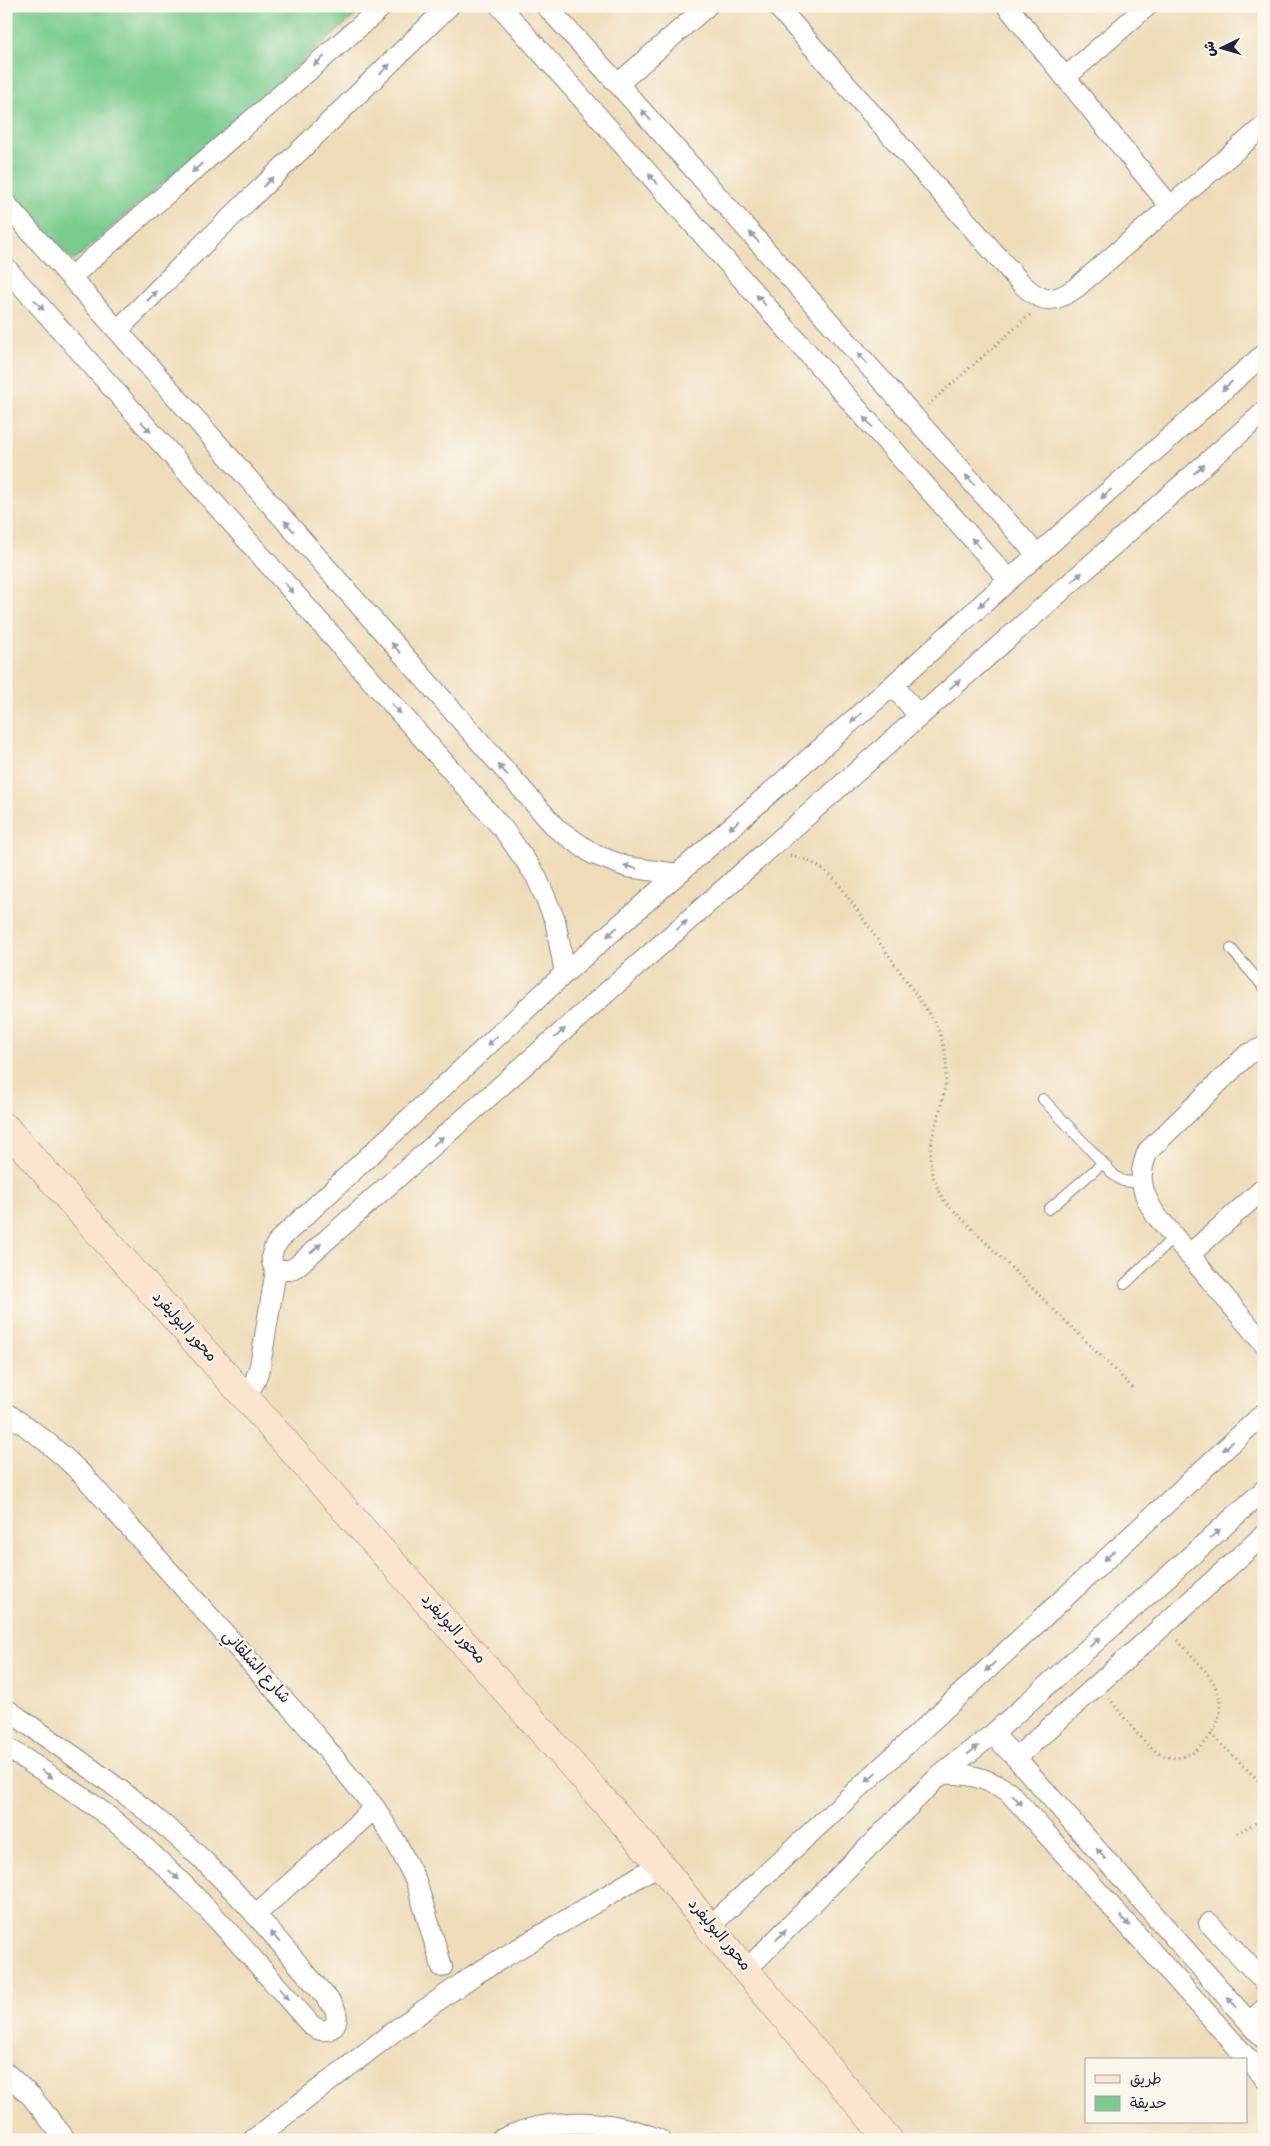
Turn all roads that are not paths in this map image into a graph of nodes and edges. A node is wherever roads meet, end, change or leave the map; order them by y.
1 (383, 6) edge
2 (449, 6) edge
3 (500, 6) edge
4 (546, 6) edge
5 (707, 6) edge
6 (777, 6) edge
7 (1007, 6) edge
8 (1147, 6) edge
9 (1066, 77) junction
10 (618, 84) junction
11 (1264, 126) edge
12 (6, 204) edge
13 (1170, 206) junction
14 (6, 268) edge
15 (71, 277) junction
16 (118, 330) junction
17 (1264, 354) edge
18 (1264, 412) edge
19 (1037, 555) junction
20 (1008, 580) junction
21 (893, 685) junction
22 (919, 716) junction
23 (678, 874) junction
24 (1231, 949) dead end
25 (565, 973) junction
26 (1264, 986) edge
27 (1264, 1046) edge
28 (1044, 1099) dead end
29 (6, 1128) edge
30 (1103, 1163) junction
31 (1141, 1183) junction
32 (1264, 1188) edge
33 (1049, 1209) dead end
34 (1174, 1237) junction
35 (1189, 1255) junction
36 (276, 1270) junction
37 (1125, 1284) dead end
38 (1264, 1344) edge
39 (245, 1398) junction
40 (6, 1413) edge
41 (1264, 1413) edge
42 (1264, 1490) edge
43 (1260, 1541) edge
44 (6, 1709) edge
45 (37, 1731) junction
46 (993, 1734) junction
47 (13, 1751) edge
48 (1016, 1758) junction
49 (941, 1774) junction
50 (375, 1808) junction
51 (660, 1864) junction
52 (255, 1915) junction
53 (1209, 1923) dead end
54 (709, 1927) junction
55 (442, 1967) dead end
56 (746, 1970) junction
57 (1264, 1981) edge
58 (1257, 2016) edge
59 (1264, 2039) edge
60 (1247, 2058) edge
61 (1248, 2059) edge
62 (6, 2073) edge
63 (1264, 2077) edge
64 (66, 2140) edge
65 (253, 2140) edge
66 (500, 2140) edge
67 (660, 2140) edge
68 (890, 2140) edge

1 -> 15 street
16 -> 2 street
20 -> 3 street
4 - 10 street
5 - 10 street
6 - 13 street
7 - 9 street
8 - 9 street
9 - 13 street
19 -> 10 street
11 - 13 street
12 - 15 street
14 -> 25 street
15 - 16 street
23 -> 16 street
17 -> 19 street
22 -> 18 street
19 - 20 street
20 -> 21 street
21 - 22 street
21 -> 23 street
36 -> 22 street
23 -> 25 street
24 - 26 lane
25 -> 36 street
27 - 31 street
28 - 30 lane
29 - 39 street, محور البوليفرد
30 - 31 lane
30 - 33 lane
31 - 34 street
32 - 35 street
34 - 35 street
34 - 37 lane
35 - 38 street
36 - 39 street
39 - 51 street, محور البوليفرد
40 - 50 street, شارع الشلقاني
41 -> 54 street
46 -> 42 street
43 - 48 street
44 - 45 street
45 - 47 street
45 - 52 street
46 - 48 street
49 -> 46 street
47 -> 52 street
58 -> 48 street
56 -> 49 street
49 -> 60 street
50 - 52 street
50 - 55 street, شارع الشلقاني
51 - 54 street, محور البوليفرد
51 - 65 street
53 - 57 street
54 - 56 street, محور البوليفرد
56 - 68 street, محور البوليفرد
58 - 59 street
61 -> 63 street
62 - 64 street
66 - 67 street

